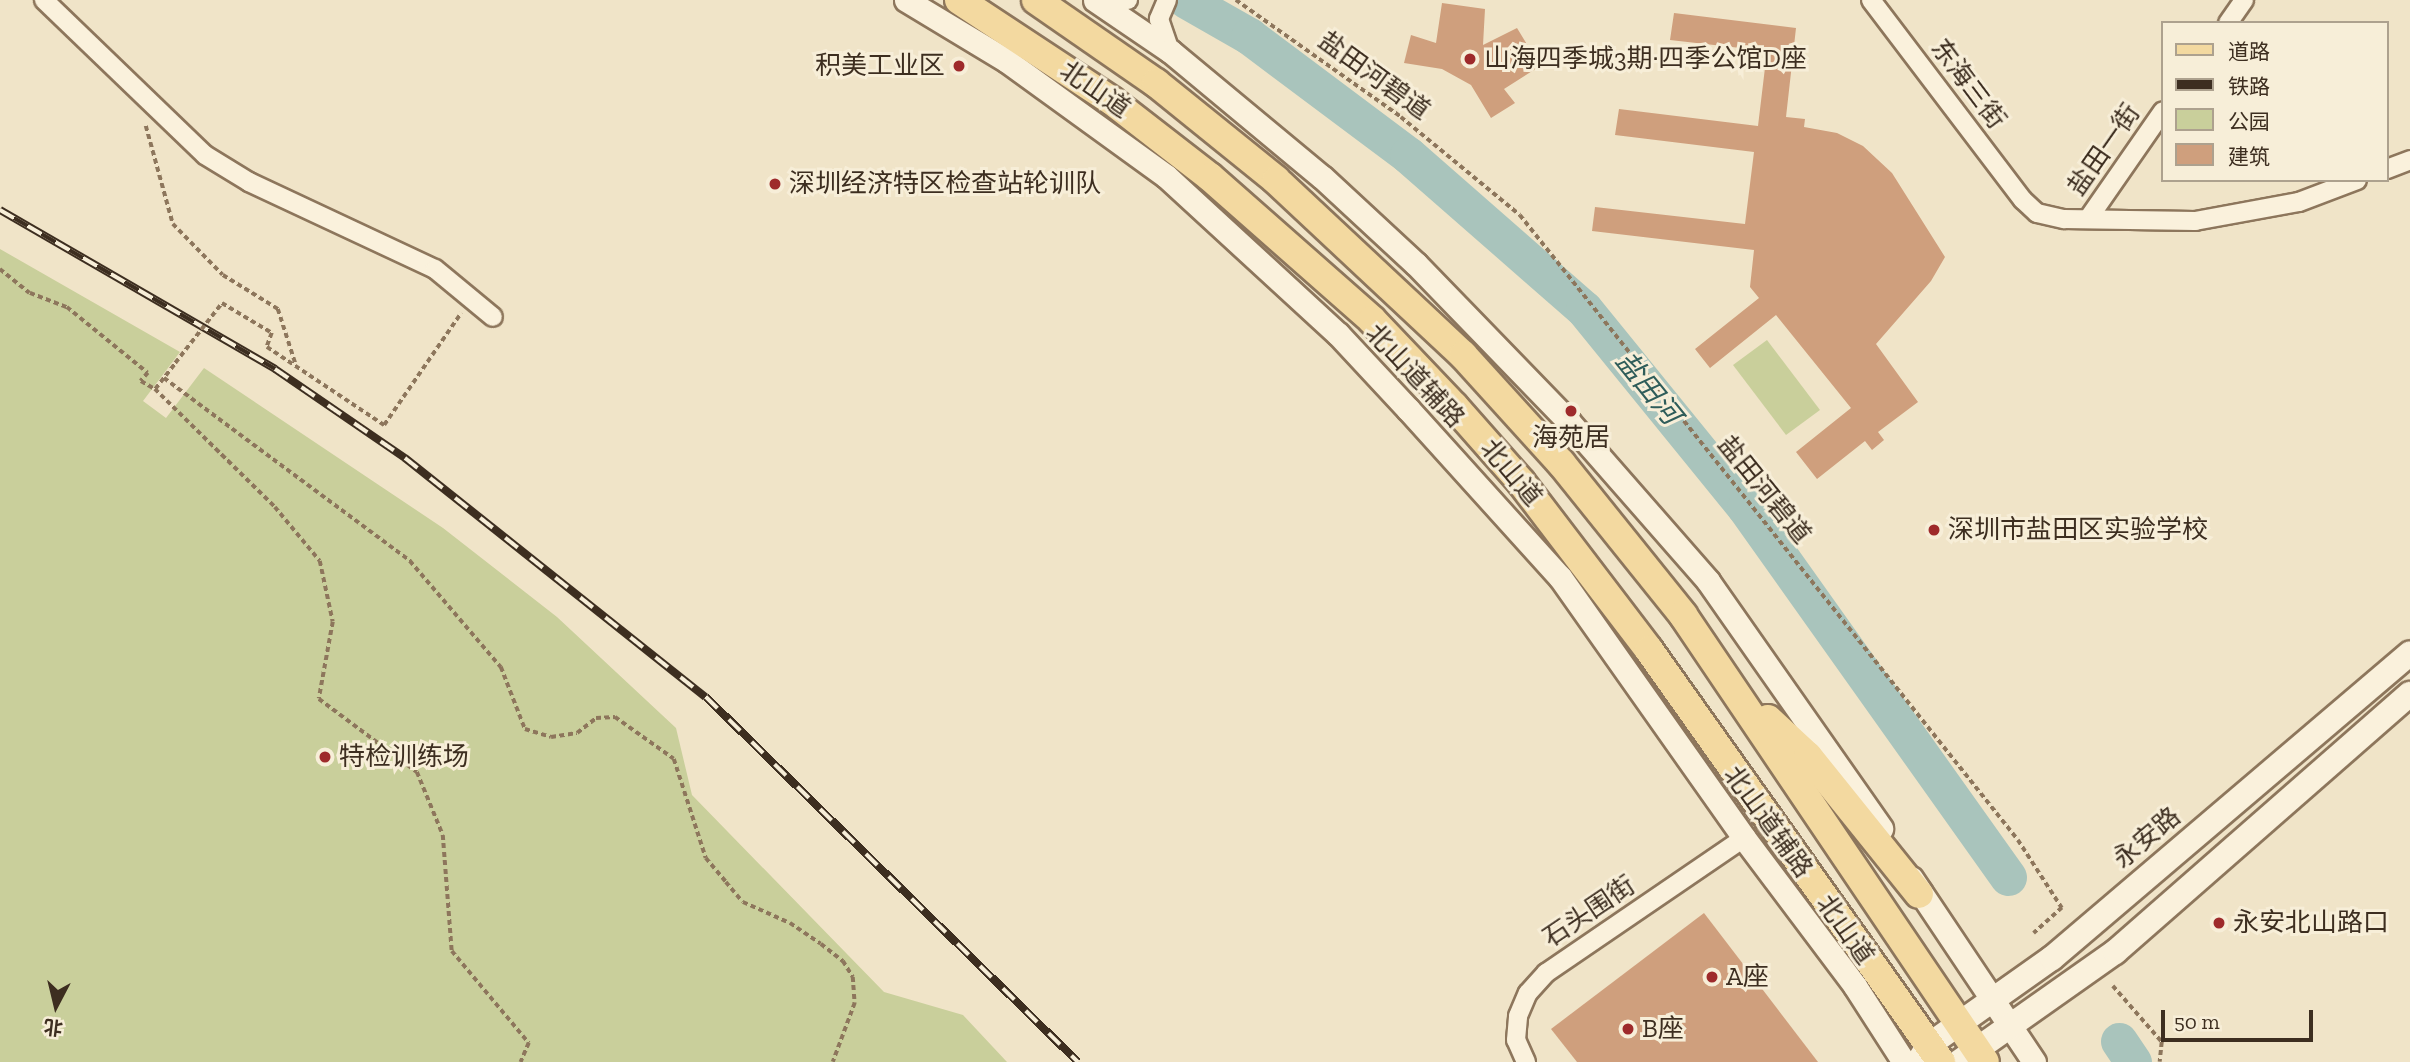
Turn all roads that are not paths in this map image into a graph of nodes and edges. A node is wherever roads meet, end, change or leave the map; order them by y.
1 (44, 0) edge
2 (906, 0) edge
3 (959, 0) edge
4 (1036, 0) edge
5 (1097, 0) edge
6 (1129, 0) edge
7 (1871, 0) edge
8 (2244, 0) edge
9 (1164, 5) edge
10 (2229, 21) edge
11 (1170, 51) junction
12 (1112, 101) junction
13 (1076, 111) junction
14 (2162, 112) edge
15 (2410, 160) edge
16 (2389, 168) edge
17 (2351, 182) edge
18 (2088, 219) junction
19 (493, 317) dead end
20 (1570, 569) junction
21 (2410, 653) edge
22 (1730, 685) junction
23 (2410, 694) edge
24 (1744, 838) junction
25 (1919, 894) junction
26 (1993, 1002) junction
27 (1960, 1022) junction
28 (2012, 1027) junction
29 (1929, 1056) edge
30 (1974, 1058) edge
31 (1526, 1062) edge
32 (1904, 1062) edge
33 (2034, 1062) edge

1 - 19 street
2 - 13 street, 北山道辅路
3 - 12 main road, 北山道
4 - 22 main road, 北山道
5 - 6 street
5 - 11 street
7 - 18 street, 东海三街
8 - 10 street
9 - 11 street
11 - 25 street
12 - 13 street
12 - 20 main road, 北山道
13 - 20 street, 北山道辅路
14 - 18 street, 盐田一街
15 - 16 street
17 - 18 street
20 - 24 street, 北山道辅路
20 - 29 main road, 北山道
21 - 26 main road, 永安路
22 - 25 main road
22 - 27 main road, 北山道
23 - 28 main road
24 - 31 street, 石头围街
24 - 32 street, 北山道辅路
25 - 26 street
26 - 27 main road, 永安路
26 - 28 street
27 - 29 main road, 永安路
27 - 30 main road, 北山道
28 - 30 main road
28 - 33 street

